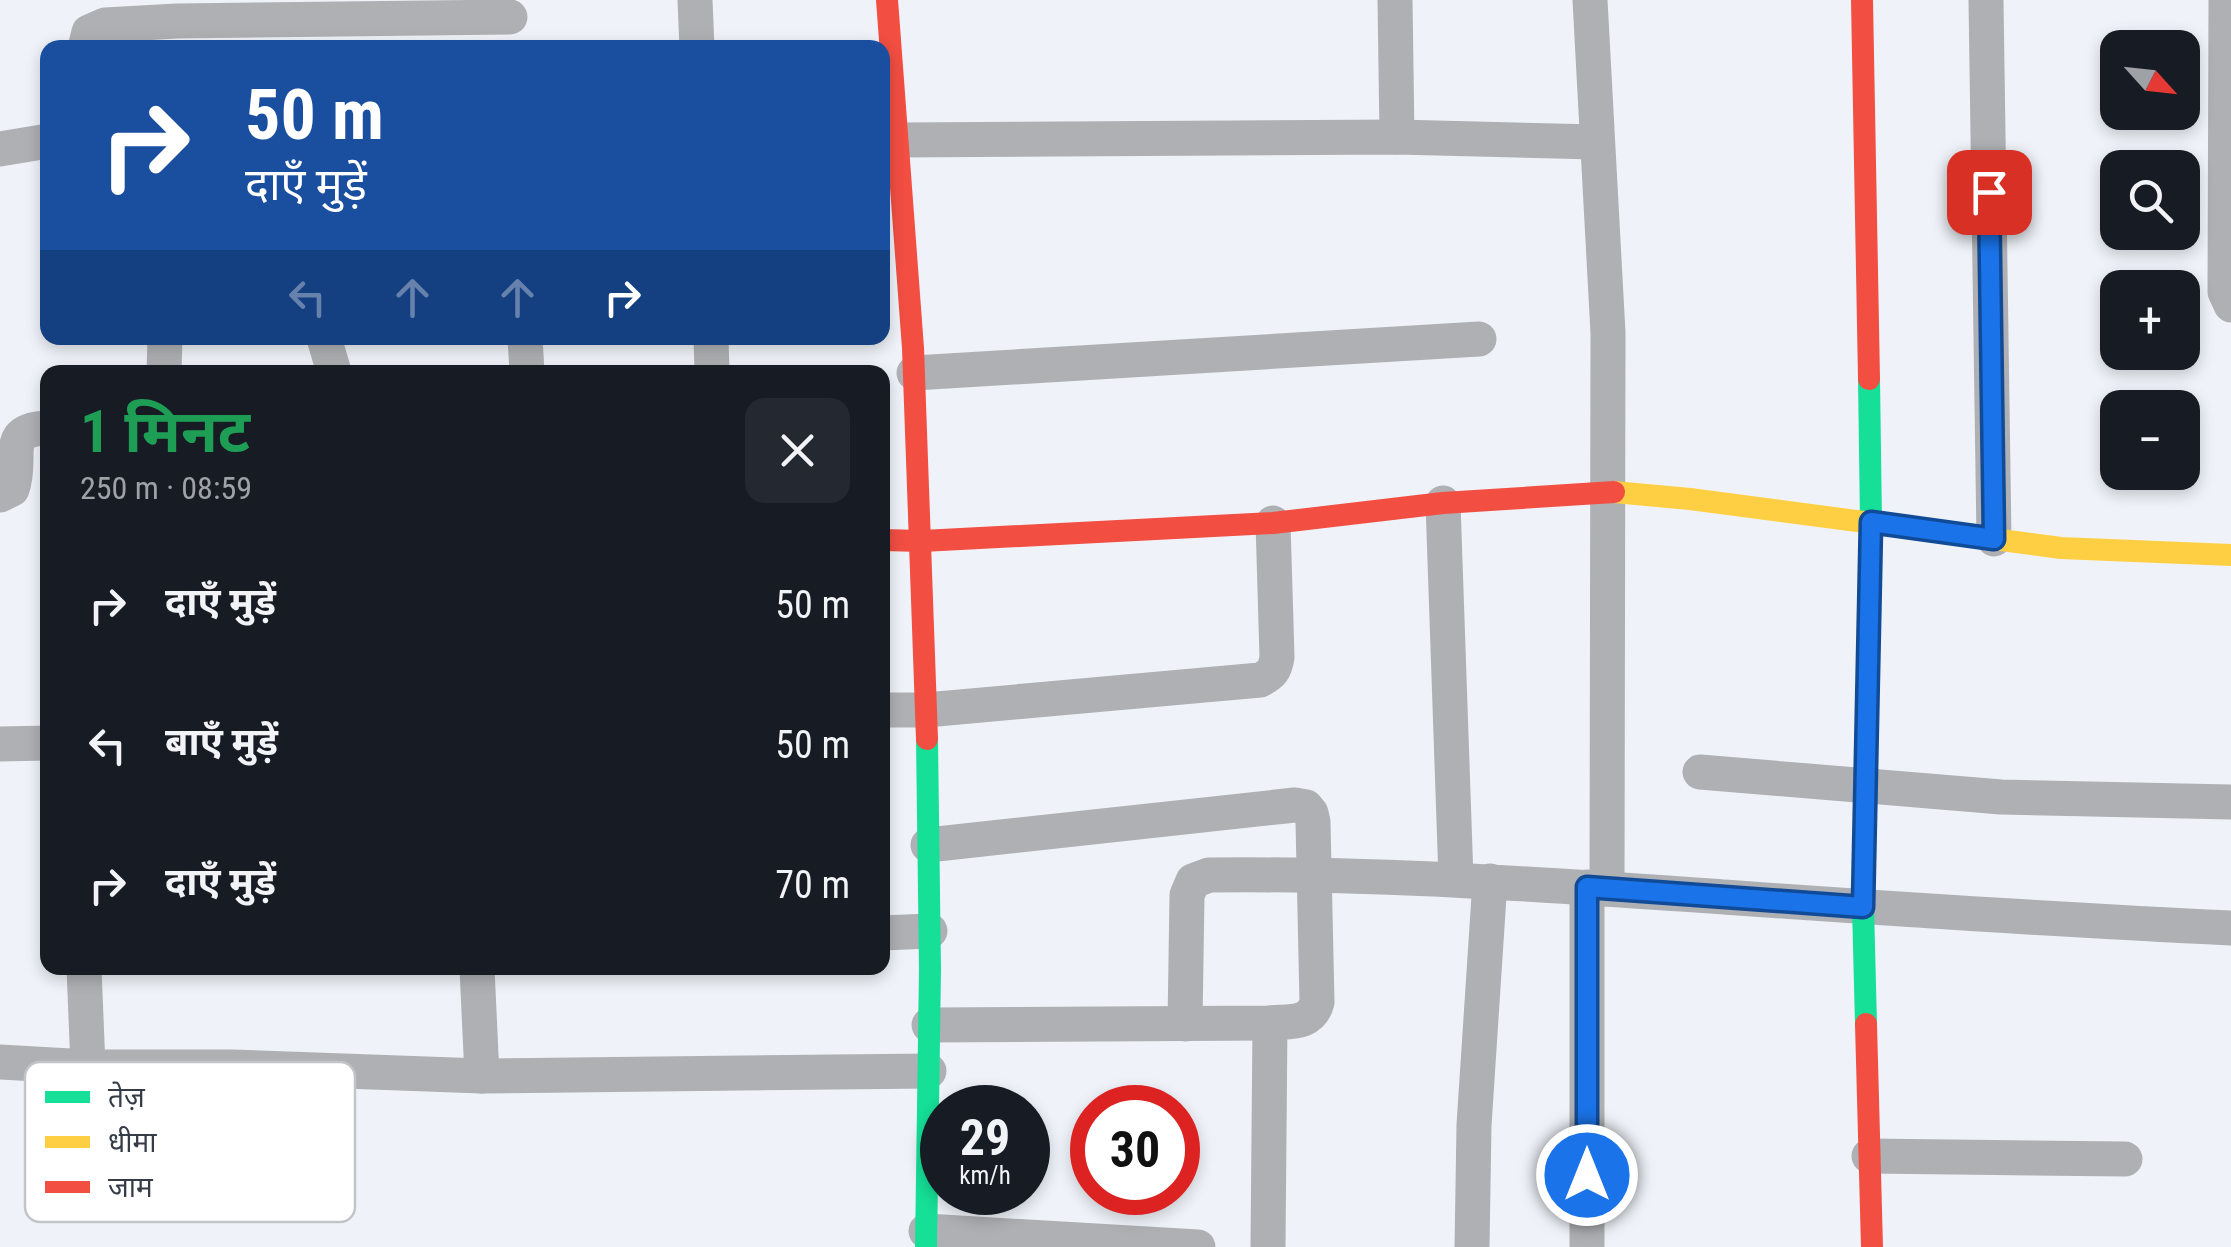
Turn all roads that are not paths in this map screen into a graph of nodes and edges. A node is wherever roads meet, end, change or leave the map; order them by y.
1 (695, 0) edge
2 (887, 0) edge
3 (1396, 0) edge
4 (1590, 0) edge
5 (1862, 0) edge
6 (1986, 0) edge
7 (2226, 0) edge
8 (510, 21) edge
9 (241, 34) edge
10 (307, 34) edge
11 (88, 40) edge
12 (698, 40) edge
13 (1398, 137) junction
14 (900, 140) junction
15 (40, 142) edge
16 (1596, 142) junction
17 (0, 149) edge
18 (2231, 305) edge
19 (1479, 339) dead end
20 (914, 373) junction
21 (40, 428) edge
22 (1609, 492) junction
23 (0, 495) edge
24 (1443, 503) junction
25 (1871, 522) junction
26 (1273, 523) junction
27 (1994, 539) junction
28 (890, 540) edge
29 (922, 541) junction
30 (2231, 555) edge
31 (890, 710) edge
32 (926, 710) junction
33 (40, 743) edge
34 (0, 744) edge
35 (1700, 772) dead end
36 (1866, 786) junction
37 (2231, 802) edge
38 (928, 845) junction
39 (1313, 874) junction
40 (1473, 880) junction
41 (1597, 888) junction
42 (1863, 907) junction
43 (2231, 928) edge
44 (930, 931) junction
45 (890, 932) edge
46 (84, 975) edge
47 (477, 975) edge
48 (1270, 1023) junction
49 (1185, 1024) junction
50 (929, 1026) junction
51 (0, 1062) edge
52 (88, 1062) edge
53 (25, 1063) edge
54 (355, 1071) edge
55 (929, 1072) junction
56 (482, 1076) junction
57 (1869, 1156) junction
58 (2125, 1159) dead end
59 (926, 1239) edge
60 (1198, 1247) edge
61 (1268, 1247) edge
62 (1472, 1247) edge
63 (1587, 1247) edge
64 (1872, 1247) edge

1 - 12 street
2 - 14 street
3 - 13 street
4 - 16 street
5 - 25 street
6 - 27 street
7 - 18 street
8 - 10 street
9 - 10 street
9 - 11 street
13 - 14 street
13 - 16 street
14 - 20 street
15 - 17 street
16 - 22 street
19 - 20 street
20 - 29 street
21 - 23 street
22 - 24 street
22 - 25 street
22 - 41 street
24 - 26 street
24 - 40 street
25 - 27 street
25 - 36 street
26 - 29 street
26 - 32 street
27 - 30 street
28 - 29 street
29 - 32 street
31 - 32 street
32 - 38 street
33 - 34 street
35 - 36 street
36 - 37 street
36 - 42 street
38 - 39 street
38 - 44 street
39 - 40 street
39 - 48 street
39 - 49 street
40 - 41 street
40 - 62 street
41 - 42 street
41 - 63 street
42 - 43 street
42 - 57 street
44 - 45 street
44 - 50 street
46 - 52 street
47 - 56 street
48 - 49 street
48 - 61 street
49 - 50 street
50 - 55 street
51 - 53 street
54 - 56 street
55 - 56 street
55 - 59 street
57 - 58 street
57 - 64 street
59 - 60 street

